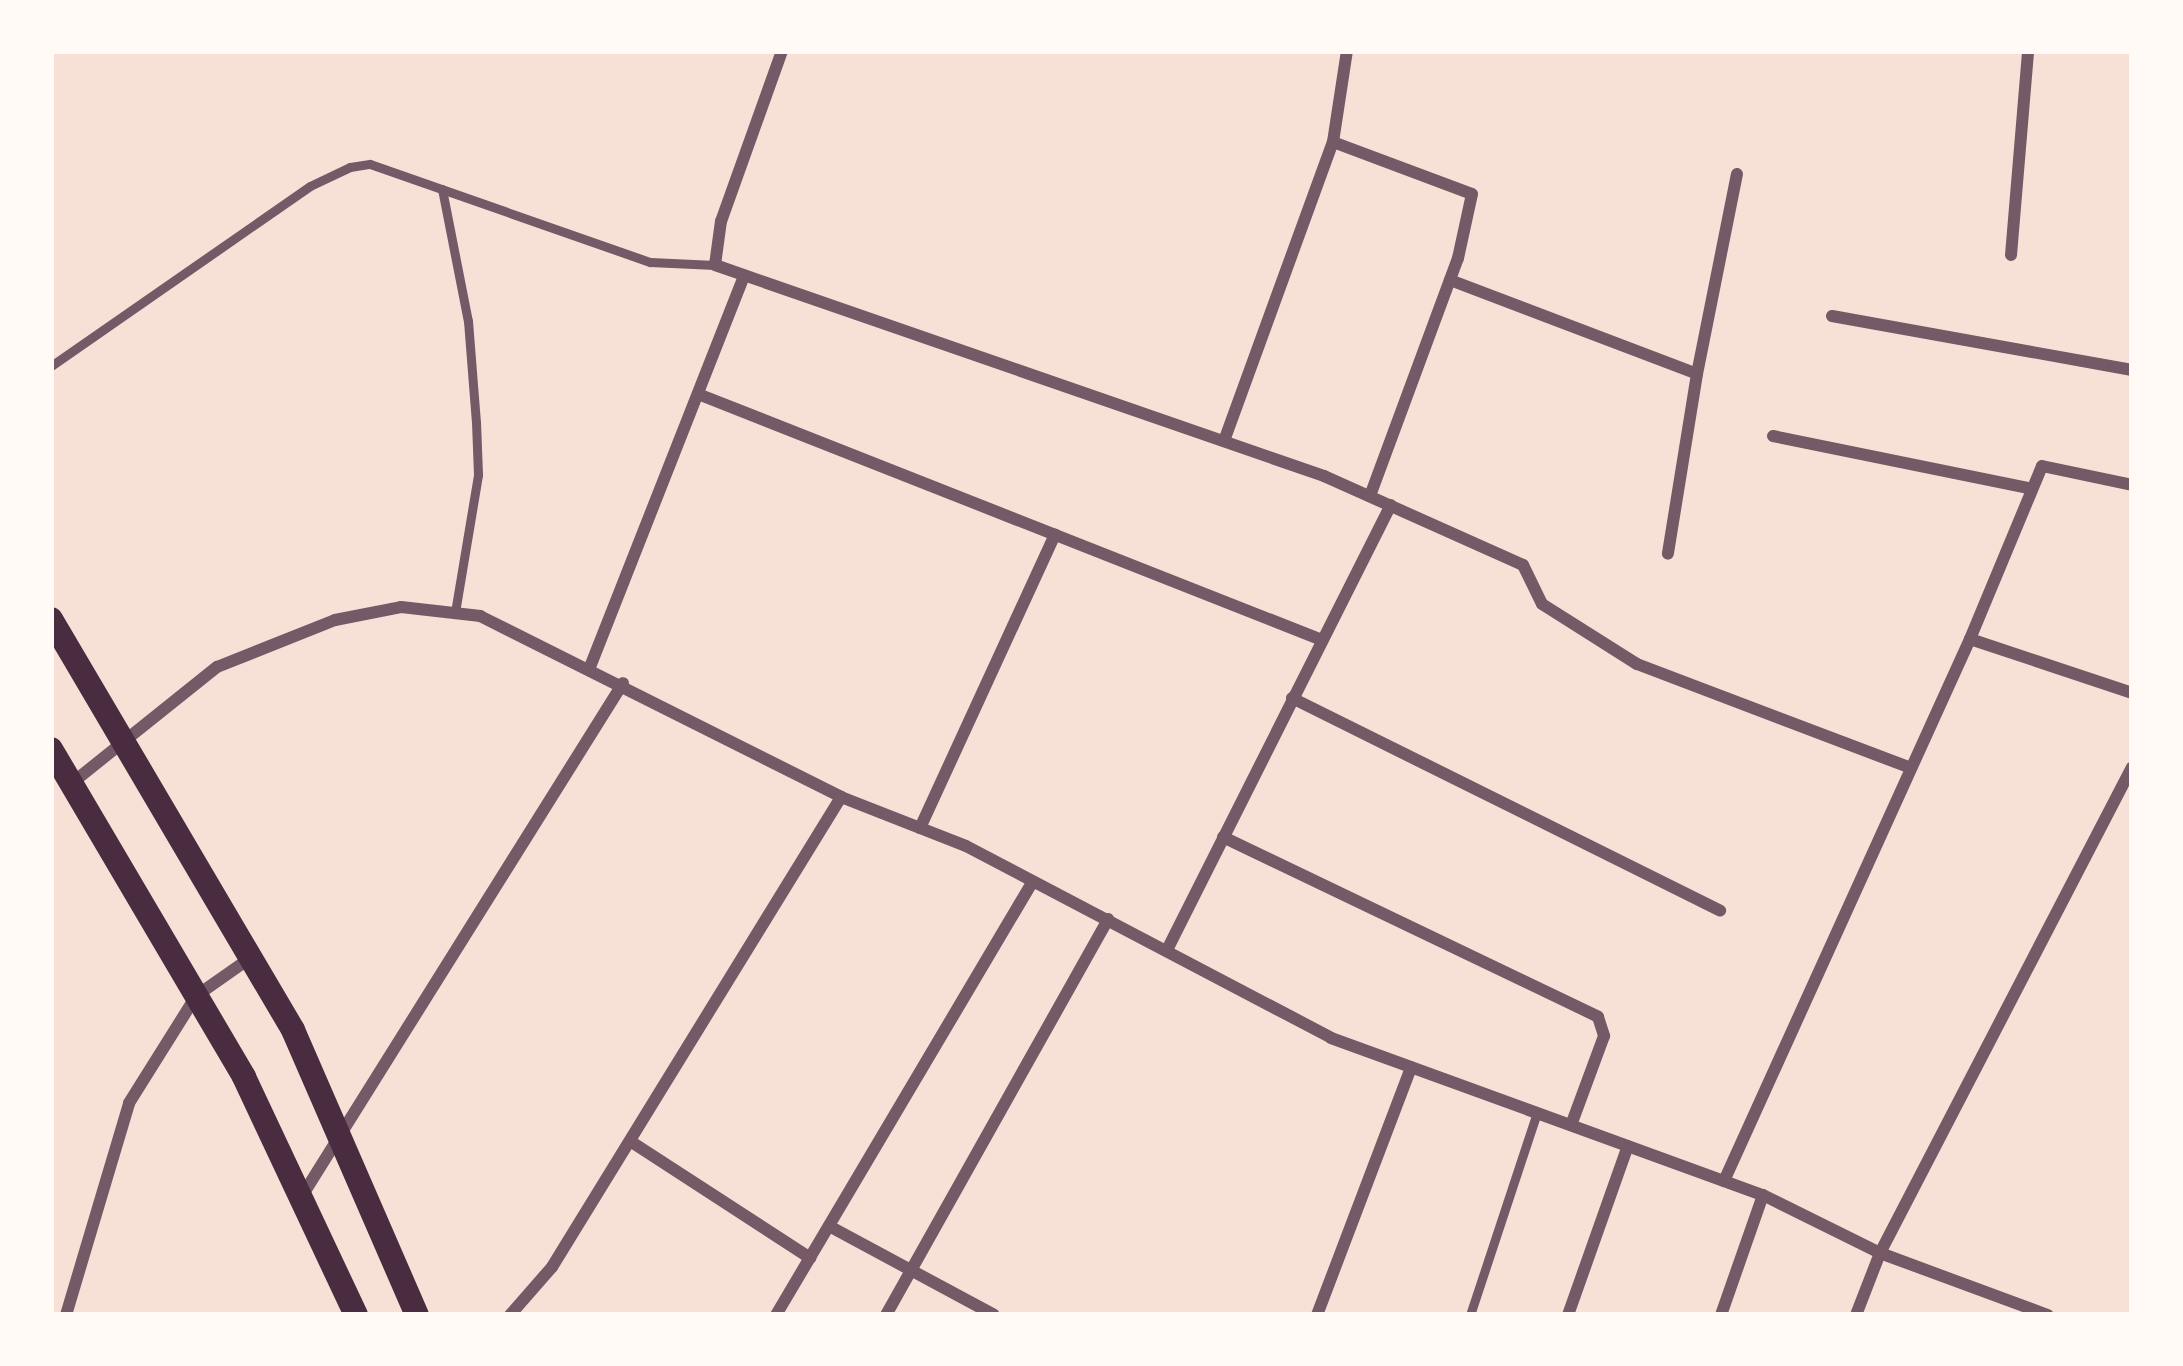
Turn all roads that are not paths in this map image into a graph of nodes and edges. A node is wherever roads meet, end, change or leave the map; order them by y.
1 (782, 51) edge
2 (1347, 51) edge
3 (2028, 51) edge
4 (1333, 142) junction
5 (1737, 174) dead end
6 (442, 189) junction
7 (2011, 255) dead end
8 (715, 265) junction
9 (743, 277) junction
10 (1450, 280) junction
11 (1832, 316) dead end
12 (51, 365) edge
13 (2132, 370) edge
14 (1697, 374) junction
15 (698, 394) junction
16 (1773, 436) dead end
17 (1224, 441) junction
18 (2132, 485) edge
19 (2029, 488) junction
20 (1370, 496) junction
21 (1391, 505) junction
22 (1055, 535) junction
23 (1668, 554) dead end
24 (454, 613) junction
25 (51, 619) edge
26 (1322, 640) junction
27 (1970, 640) junction
28 (590, 667) junction
29 (622, 683) junction
30 (2132, 693) edge
31 (1292, 698) junction
32 (125, 748) junction
33 (51, 749) edge
34 (1908, 767) junction
35 (2132, 767) edge
36 (71, 784) junction
37 (841, 797) junction
38 (920, 828) junction
39 (1223, 837) junction
40 (1033, 880) junction
41 (1720, 910) dead end
42 (1108, 919) junction
43 (1167, 950) junction
44 (250, 958) junction
45 (196, 996) junction
46 (1411, 1067) junction
47 (1538, 1113) junction
48 (1571, 1125) junction
49 (340, 1136) junction
50 (630, 1141) junction
51 (1628, 1146) junction
52 (1724, 1181) junction
53 (1763, 1195) junction
54 (301, 1198) junction
55 (829, 1226) junction
56 (1880, 1253) junction
57 (810, 1258) junction
58 (910, 1272) junction
59 (66, 1315) edge
60 (356, 1315) edge
61 (417, 1315) edge
62 (510, 1315) edge
63 (776, 1315) edge
64 (886, 1315) edge
65 (994, 1315) edge
66 (1317, 1315) edge
67 (1470, 1315) edge
68 (1568, 1315) edge
69 (1720, 1315) edge
70 (1856, 1315) edge
71 (2048, 1315) edge

1 - 8 street
2 - 4 street
3 - 7 street
4 - 10 street
4 - 17 street
5 - 14 street
6 - 8 lane
6 - 12 lane
6 - 24 lane
8 - 9 street
9 - 15 street
9 - 17 street
10 - 14 street
10 - 20 street
11 - 13 street
14 - 23 street
15 - 22 street
15 - 28 street
16 - 19 street
17 - 20 street
18 - 19 street
19 - 27 street
20 - 21 street
21 - 26 street
21 - 34 street
22 - 26 street
22 - 38 street
24 - 28 street
24 - 32 street
25 - 32 main road
26 - 31 street
27 - 30 street
27 - 34 street
28 - 29 street
29 - 37 street
29 - 49 street
31 - 39 street
31 - 41 street
32 - 36 street
32 - 44 main road
33 - 36 main road
34 - 52 street
35 - 56 street
36 - 45 main road
37 - 38 street
37 - 50 street
38 - 40 street
39 - 43 street
39 - 48 street
40 - 42 street
40 - 55 street
42 - 43 street
42 - 58 street
43 - 46 street
44 - 45 street
44 - 49 main road
45 - 54 main road
45 - 59 street
46 - 47 street
46 - 66 street
47 - 48 street
47 - 67 lane
48 - 51 street
49 - 54 street
49 - 61 main road
50 - 57 street
50 - 62 street
51 - 52 street
51 - 68 street
52 - 53 street
53 - 56 street
53 - 69 street
54 - 60 main road
55 - 57 street
55 - 58 street
56 - 70 street
56 - 71 street
57 - 63 street
58 - 64 street
58 - 65 street

